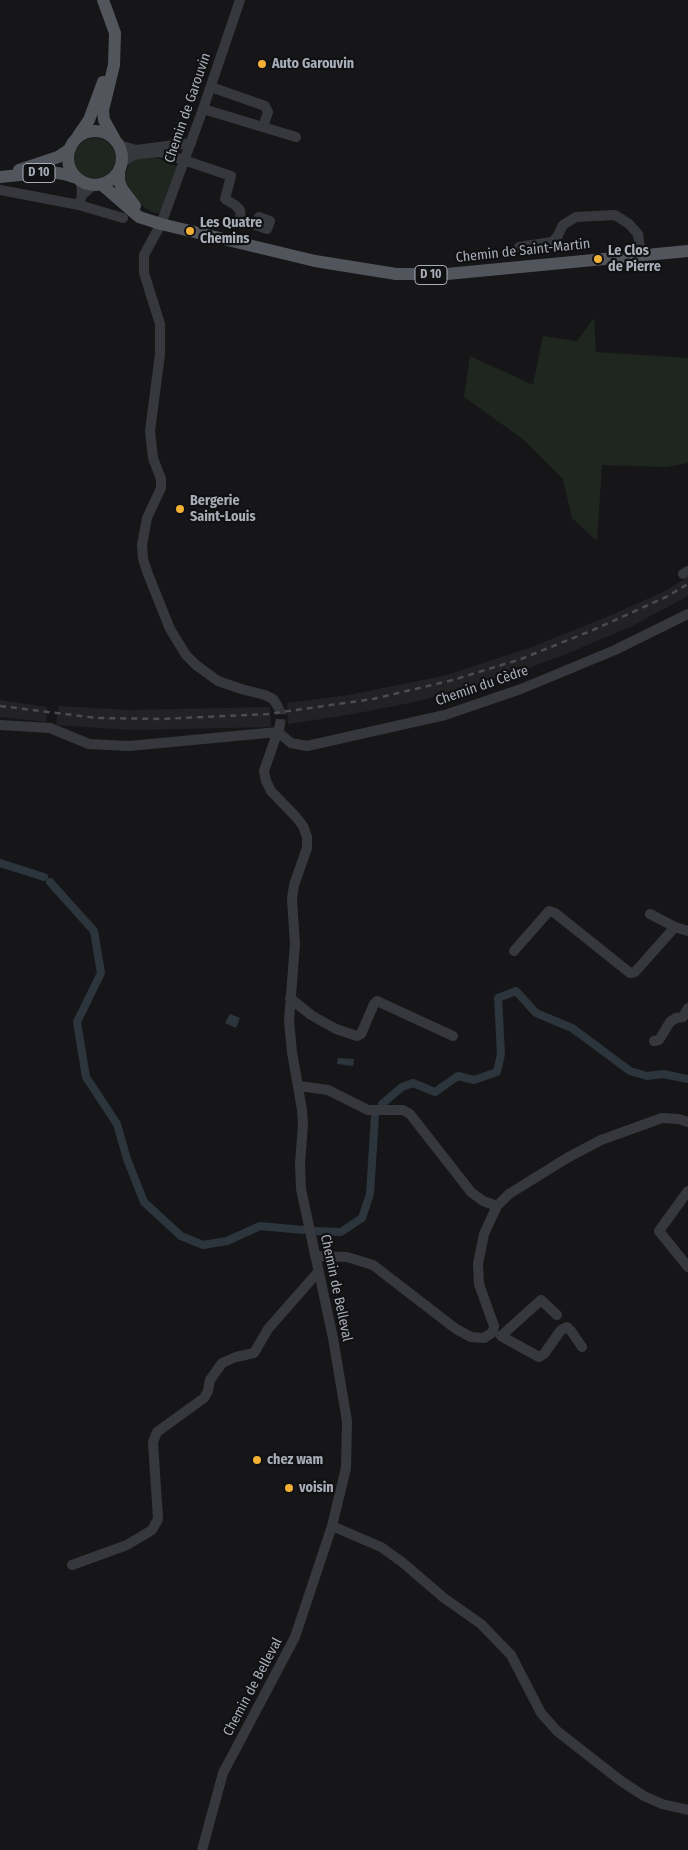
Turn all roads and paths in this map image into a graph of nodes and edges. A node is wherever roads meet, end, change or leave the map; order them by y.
1 (103, 0) edge
2 (240, 0) edge
3 (108, 13) junction
4 (211, 87) junction
5 (203, 109) junction
6 (263, 127) junction
7 (296, 137) dead end
8 (116, 142) junction
9 (191, 143) junction
10 (73, 144) junction
11 (185, 160) junction
12 (120, 167) junction
13 (0, 177) edge
14 (79, 180) junction
15 (98, 185) junction
16 (0, 190) edge
17 (82, 195) junction
18 (79, 205) junction
19 (123, 218) dead end
20 (158, 223) junction
21 (257, 225) dead end
22 (519, 247) dead end
23 (688, 250) edge
24 (641, 255) junction
25 (688, 614) edge
26 (277, 705) dead end
27 (0, 725) edge
28 (279, 729) junction
29 (650, 914) dead end
30 (675, 926) junction
31 (688, 931) edge
32 (514, 951) dead end
33 (290, 998) junction
34 (688, 1008) edge
35 (453, 1036) dead end
36 (654, 1041) dead end
37 (299, 1086) junction
38 (688, 1122) edge
39 (688, 1191) edge
40 (497, 1206) junction
41 (315, 1256) junction
42 (688, 1267) edge
43 (318, 1272) junction
44 (557, 1315) dead end
45 (582, 1348) dead end
46 (332, 1526) junction
47 (72, 1565) dead end
48 (688, 1810) edge
49 (202, 1850) edge

1 - 3 main road
2 - 4 street, Chemin de Garouvin
3 - 8 main road
3 - 10 main road
4 - 5 street, Chemin de Garouvin
4 - 6 street
5 - 6 street
5 - 9 street, Chemin de Garouvin
6 - 7 street
8 - 9 street
8 - 10 main road
8 - 12 main road
9 - 11 street, Chemin de Garouvin
10 - 13 main road, D 10
10 - 14 main road
11 - 12 street
11 - 20 street, Chemin de Garouvin
11 - 21 street
12 - 15 main road
12 - 20 main road, D 10
13 - 14 main road, D 10
14 - 15 main road
14 - 17 street
15 - 17 street
15 - 20 main road, D 10
16 - 18 street
17 - 18 street
18 - 19 street
20 - 24 main road, Chemin de Saint-Martin / D 10
20 - 26 street, Chemin de Garouvin
22 - 24 street
23 - 24 main road, Chemin de Saint-Martin / D 10
25 - 28 street, Chemin du Cèdre
27 - 28 street
28 - 33 street, Chemin de Belleval
29 - 30 street
30 - 31 street
30 - 32 street
33 - 35 street
33 - 37 street, Chemin de Belleval
34 - 36 street
37 - 40 street
37 - 41 street, Chemin de Belleval
38 - 40 street
39 - 42 street
40 - 41 street
41 - 43 street, Chemin de Belleval
43 - 46 street, Chemin de Belleval
43 - 47 street
44 - 45 street
46 - 48 street
46 - 49 street, Chemin de Belleval

